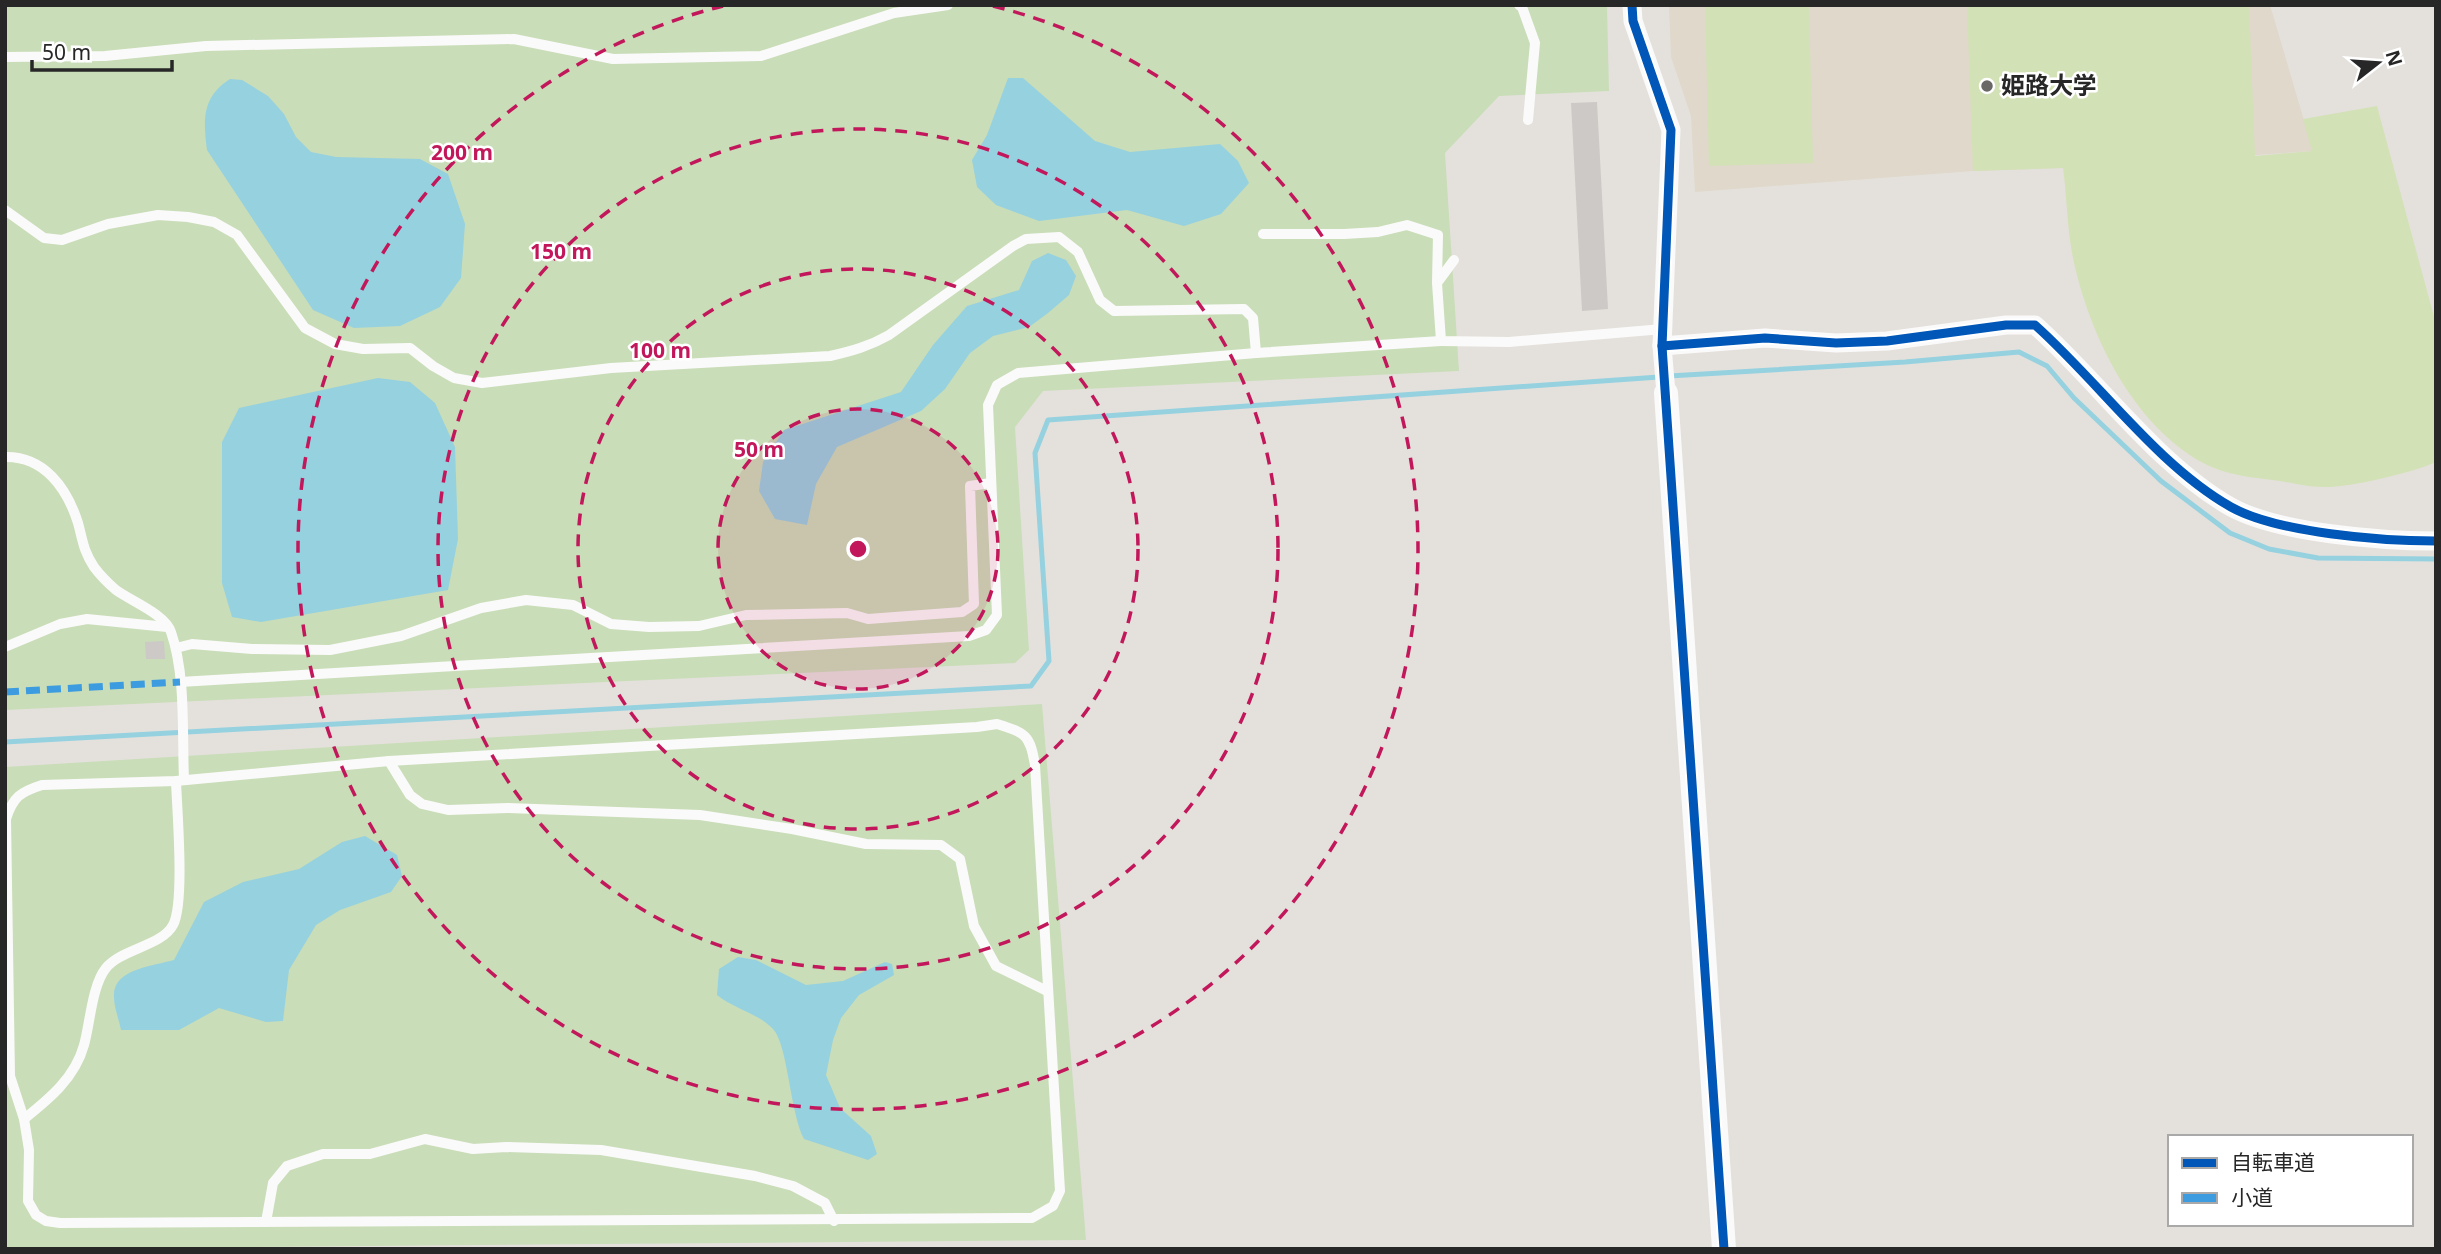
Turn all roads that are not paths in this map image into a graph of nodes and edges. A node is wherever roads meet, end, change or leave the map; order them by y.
1 (948, 5) edge
2 (1519, 5) edge
3 (1632, 5) edge
4 (5, 57) edge
5 (1528, 120) dead end
6 (5, 210) edge
7 (1263, 234) dead end
8 (1454, 260) dead end
9 (1437, 283) junction
10 (1663, 337) junction
11 (1441, 341) junction
12 (1256, 353) junction
13 (1666, 393) joint
14 (5, 457) edge
15 (991, 483) junction
16 (2436, 541) edge
17 (169, 627) junction
18 (5, 647) edge
19 (176, 648) junction
20 (180, 682) junction
21 (389, 761) junction
22 (180, 780) junction
23 (1048, 991) junction
24 (24, 1119) junction
25 (834, 1221) junction
26 (266, 1223) junction
27 (1724, 1249) edge

1 - 4 lane
2 - 5 lane
3 - 10 street
6 - 12 lane
7 - 9 lane
8 - 9 lane
9 - 11 lane
10 - 11 lane
10 - 13 street
10 - 16 street
11 - 12 lane
12 - 15 lane
13 - 27 street
14 - 17 lane
15 - 19 lane
15 - 20 lane
17 - 18 lane
17 - 19 lane
19 - 20 lane
20 - 22 lane
21 - 22 lane
21 - 23 lane
21 - 23 lane
22 - 24 lane
22 - 24 lane
23 - 25 lane
24 - 26 lane
25 - 26 lane
25 - 26 lane

